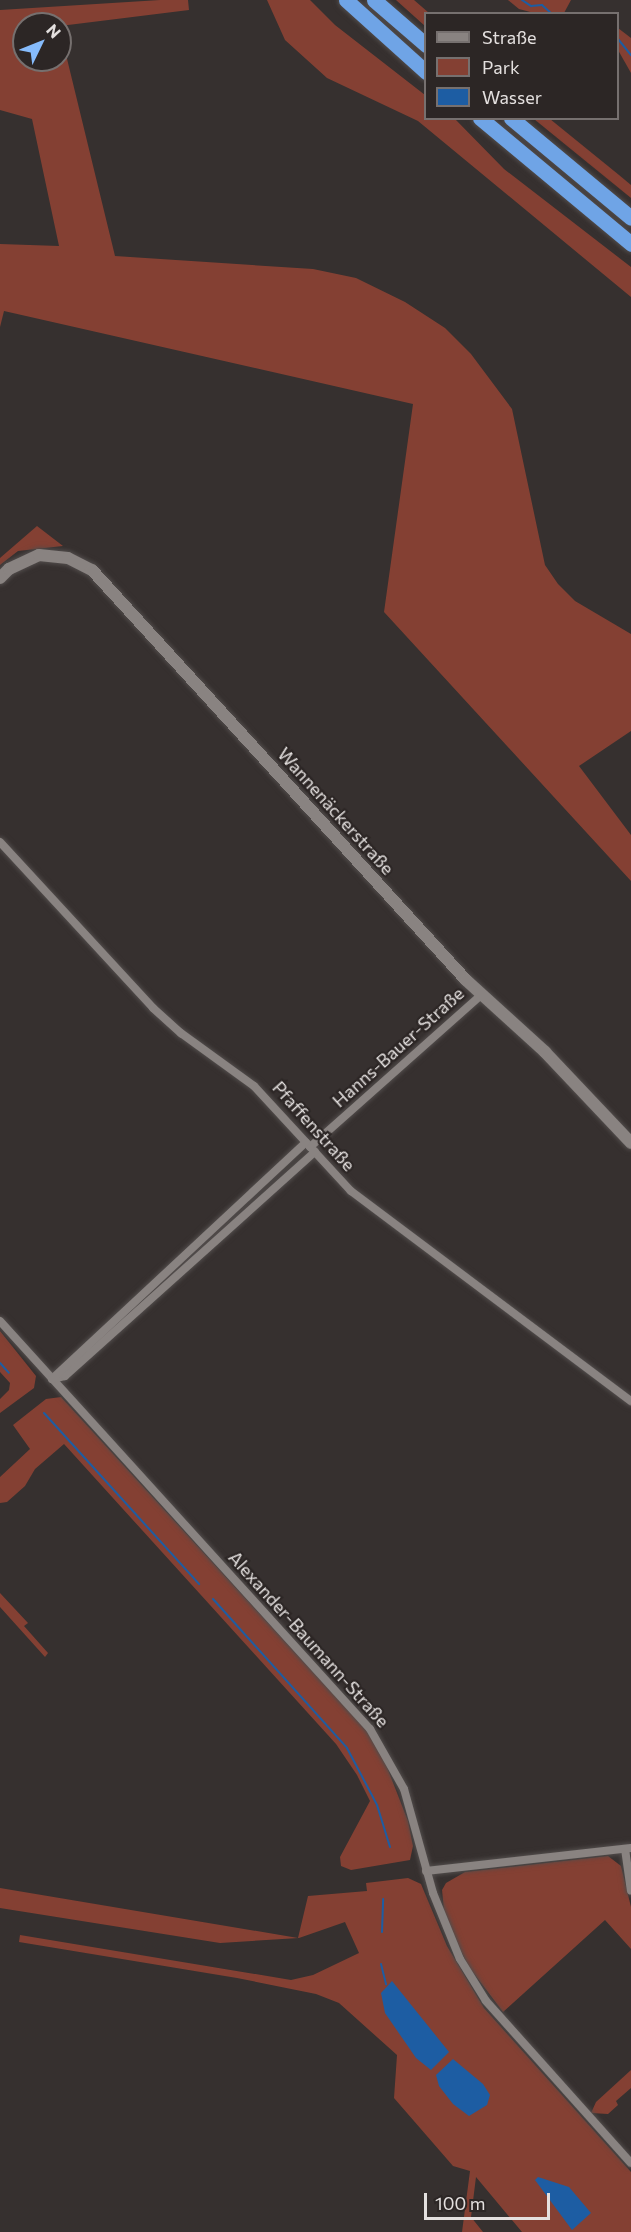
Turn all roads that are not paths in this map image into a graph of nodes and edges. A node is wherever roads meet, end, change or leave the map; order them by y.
1 (346, 0) edge
2 (374, 0) edge
3 (424, 43) edge
4 (424, 70) edge
5 (482, 120) edge
6 (513, 120) edge
7 (631, 218) edge
8 (631, 244) edge
9 (0, 578) edge
10 (0, 842) edge
11 (480, 996) junction
12 (631, 1143) edge
13 (310, 1147) junction
14 (233, 1217) junction
15 (0, 1321) edge
16 (52, 1379) junction
17 (631, 1401) edge
18 (628, 1848) edge
19 (426, 1871) junction
20 (631, 1892) edge
21 (631, 2163) edge

1 - 4 highway
2 - 3 highway
5 - 8 highway
6 - 7 highway
9 - 11 street, Wannenäckerstraße
10 - 13 street, Pfaffenstraße
11 - 12 street, Wannenäckerstraße
11 - 13 street, Hanns-Bauer-Straße
13 - 14 street, Hanns-Bauer-Straße
13 - 14 street, Hanns-Bauer-Straße
13 - 17 street, Pfaffenstraße
14 - 16 street, Hanns-Bauer-Straße
15 - 16 street, Alexander-Baumann-Straße
16 - 19 street, Alexander-Baumann-Straße
18 - 19 street
18 - 20 street
19 - 21 street, Alexander-Baumann-Straße

